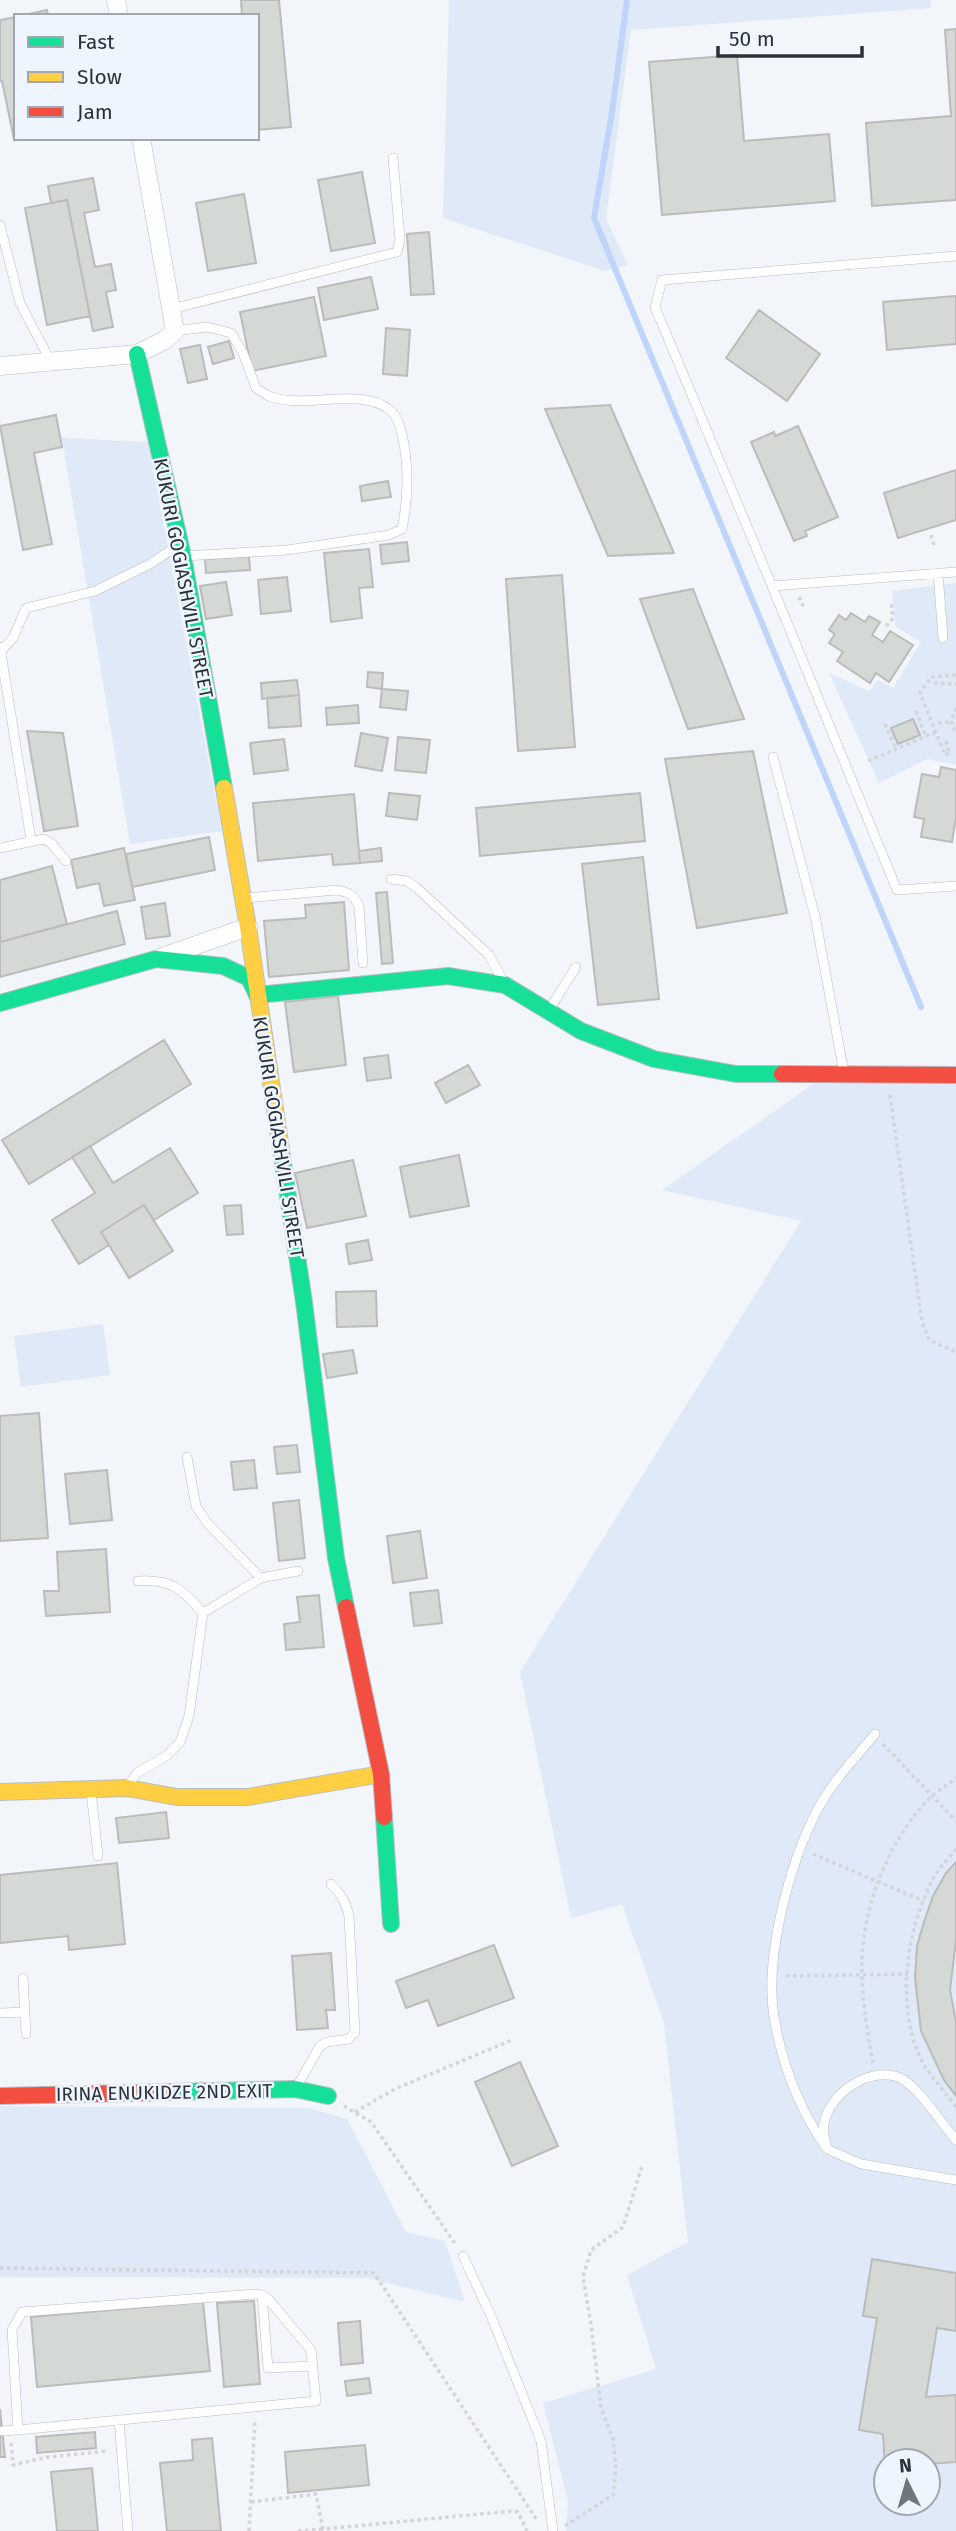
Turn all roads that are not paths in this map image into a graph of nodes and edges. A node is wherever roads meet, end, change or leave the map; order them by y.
1 (141, 140) edge
2 (393, 158) dead end
3 (0, 225) edge
4 (956, 256) edge
5 (172, 309) junction
6 (176, 331) junction
7 (137, 354) junction
8 (51, 362) junction
9 (0, 366) edge
10 (182, 550) junction
11 (956, 572) edge
12 (938, 573) junction
13 (772, 586) junction
14 (943, 638) dead end
15 (0, 645) edge
16 (1, 651) edge
17 (773, 757) dead end
18 (31, 840) junction
19 (0, 848) edge
20 (66, 861) dead end
21 (391, 879) dead end
22 (956, 886) edge
23 (243, 899) junction
24 (248, 927) junction
25 (156, 959) junction
26 (363, 963) dead end
27 (576, 967) dead end
28 (505, 985) junction
29 (257, 995) junction
30 (0, 1003) edge
31 (548, 1011) junction
32 (956, 1075) edge
33 (845, 1076) junction
34 (187, 1457) dead end
35 (298, 1571) dead end
36 (261, 1578) junction
37 (138, 1581) dead end
38 (203, 1613) junction
39 (875, 1734) road end
40 (381, 1774) junction
41 (127, 1788) junction
42 (91, 1789) junction
43 (0, 1792) edge
44 (99, 1856) dead end
45 (331, 1884) dead end
46 (391, 1924) dead end
47 (23, 1978) dead end
48 (25, 2012) junction
49 (0, 2013) edge
50 (26, 2034) dead end
51 (295, 2089) junction
52 (0, 2095) edge
53 (328, 2096) road end
54 (956, 2140) edge
55 (827, 2149) junction
56 (956, 2180) edge
57 (463, 2256) road end
58 (262, 2295) junction
59 (313, 2366) junction
60 (119, 2420) junction
61 (128, 2531) edge
62 (554, 2531) edge

1 - 5 street
2 - 5 lane
3 - 8 lane
4 - 13 lane
5 - 6 street
6 - 7 street
6 - 10 lane
7 - 8 street
7 - 10 street, KUKURI GOGIASHVILI STREET
8 - 9 street
10 - 16 lane
10 - 23 street, KUKURI GOGIASHVILI STREET
11 - 12 lane
12 - 13 lane
12 - 14 lane
13 - 22 lane
15 - 16 lane
16 - 18 lane
17 - 33 lane
18 - 19 lane
18 - 20 lane
21 - 28 lane
23 - 24 street, KUKURI GOGIASHVILI STREET
23 - 26 lane
24 - 25 street
24 - 29 street, KUKURI GOGIASHVILI STREET
25 - 29 street
25 - 30 street
27 - 31 lane
28 - 29 street
28 - 31 street
29 - 40 street, KUKURI GOGIASHVILI STREET
31 - 33 street
32 - 33 street
34 - 36 lane
35 - 36 lane
36 - 38 lane
37 - 38 lane
38 - 41 lane
39 - 55 lane
40 - 41 street
40 - 46 street, KUKURI GOGIASHVILI STREET
41 - 42 street
42 - 43 street
42 - 44 lane
45 - 51 lane
47 - 48 lane
48 - 49 lane
48 - 50 lane
51 - 52 street, IRINA ENUKIDZE 2ND EXIT
51 - 53 street, IRINA ENUKIDZE 2ND EXIT
54 - 55 lane
55 - 56 lane
57 - 62 lane
58 - 59 lane
58 - 59 lane
58 - 60 lane
59 - 60 lane
60 - 61 lane

